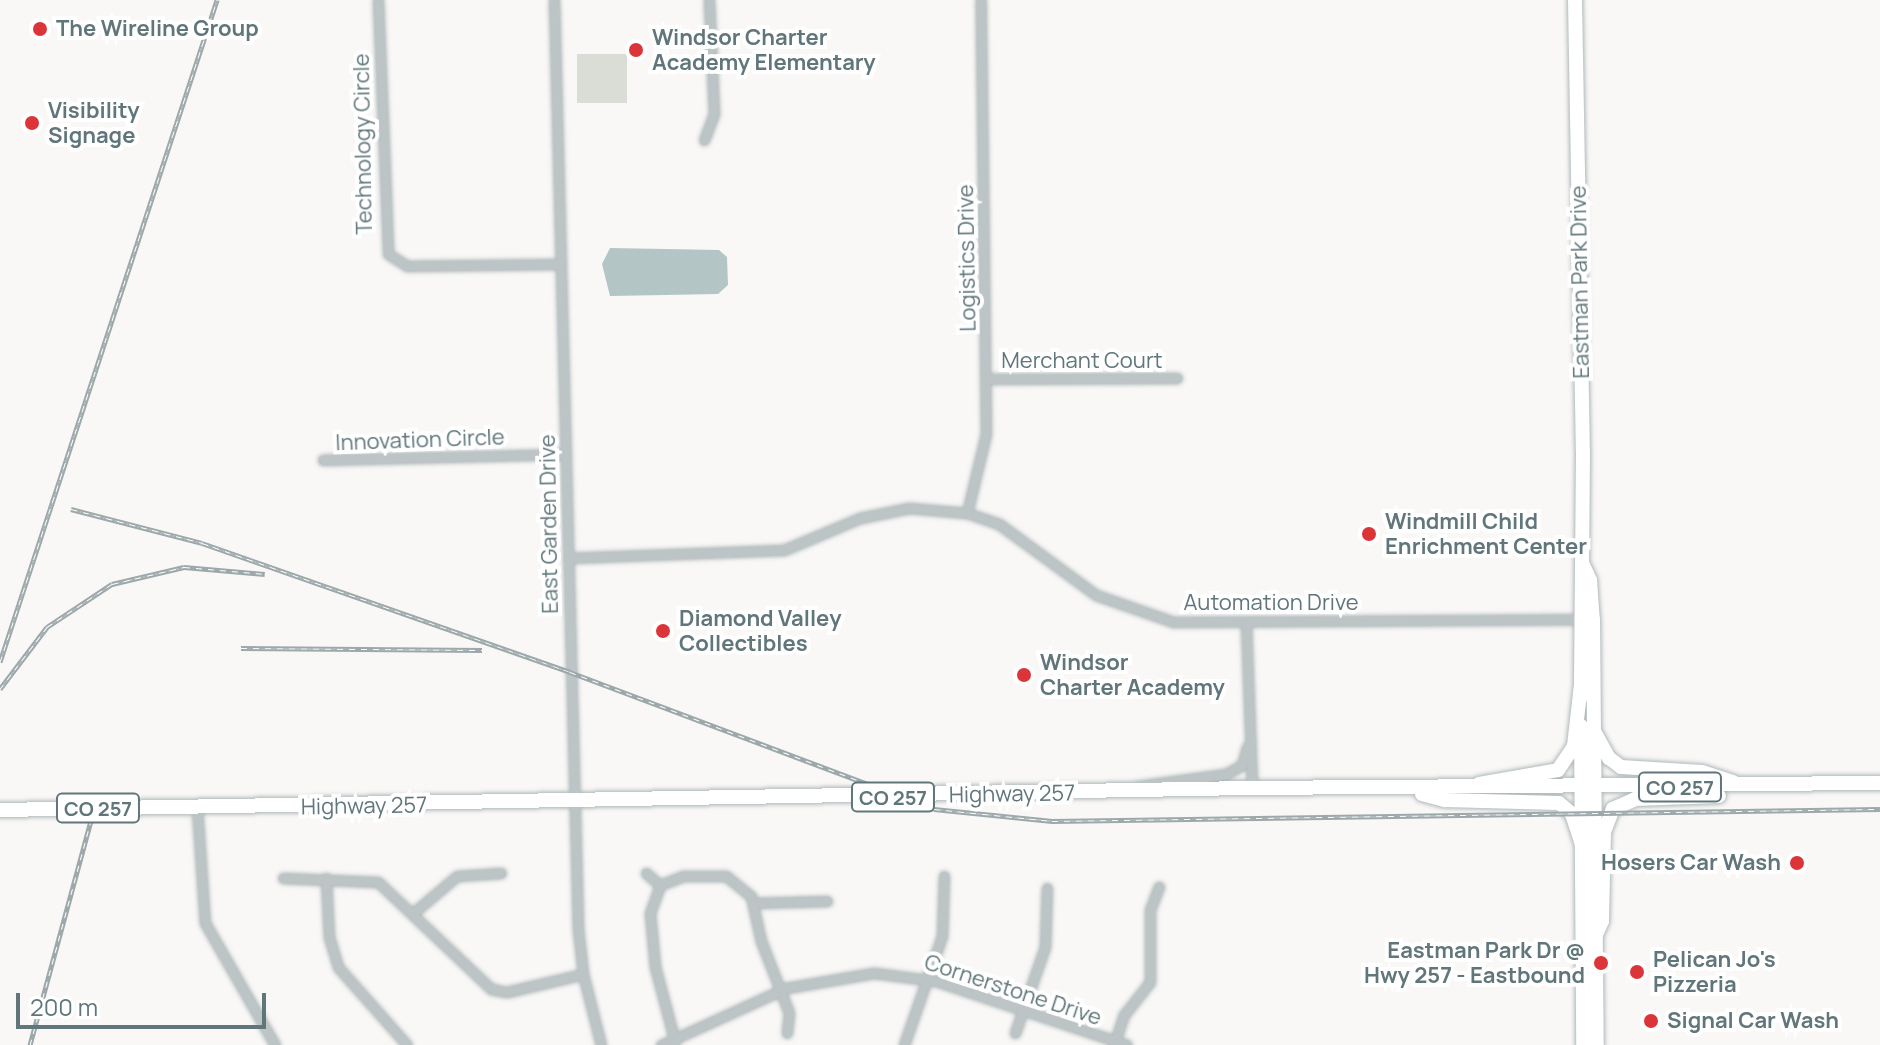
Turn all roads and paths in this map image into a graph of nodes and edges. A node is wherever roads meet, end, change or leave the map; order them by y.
1 (378, 0) edge
2 (554, 0) edge
3 (709, 0) edge
4 (981, 0) edge
5 (1575, 0) edge
6 (704, 140) dead end
7 (560, 264) junction
8 (1177, 378) dead end
9 (987, 379) junction
10 (566, 454) junction
11 (323, 460) dead end
12 (967, 513) junction
13 (568, 558) junction
14 (1583, 565) junction
15 (1579, 619) junction
16 (1246, 622) junction
17 (1581, 685) junction
18 (1595, 733) junction
19 (1248, 744) junction
20 (1880, 783) edge
21 (1766, 786) junction
22 (1468, 787) junction
23 (1588, 787) junction
24 (1749, 787) junction
25 (1252, 788) junction
26 (1406, 789) junction
27 (1120, 791) junction
28 (573, 803) junction
29 (197, 807) junction
30 (0, 810) edge
31 (1583, 848) junction
32 (501, 873) dead end
33 (646, 873) dead end
34 (944, 876) dead end
35 (283, 878) dead end
36 (326, 878) junction
37 (660, 885) junction
38 (1159, 887) dead end
39 (1047, 888) dead end
40 (827, 901) dead end
41 (753, 903) junction
42 (412, 914) junction
43 (1595, 937) junction
44 (583, 974) junction
45 (927, 979) junction
46 (780, 991) junction
47 (1023, 1010) junction
48 (787, 1033) dead end
49 (1015, 1033) dead end
50 (675, 1042) edge
51 (1114, 1043) edge
52 (275, 1045) edge
53 (407, 1045) edge
54 (601, 1045) edge
55 (661, 1045) edge
56 (904, 1045) edge
57 (1127, 1045) edge
58 (1583, 1045) edge
59 (1597, 1045) edge

1 - 7 street, Technology Circle
2 - 7 street, East Garden Drive
3 - 6 street
4 - 9 street, Logistics Drive
5 - 14 main road, Eastman Park Drive
7 - 10 street, East Garden Drive
8 - 9 street, Merchant Court
9 - 12 street, Logistics Drive
10 - 11 street, Innovation Circle
10 - 13 street, East Garden Drive
12 - 13 street, Automation Drive
12 - 16 street, Automation Drive
13 - 28 street, East Garden Drive
14 - 15 main road, Eastman Park Drive
14 - 18 main road, Eastman Park Drive
15 - 16 street, Automation Drive
15 - 17 main road, Eastman Park Drive
16 - 19 street
17 - 22 main road
17 - 23 main road, Eastman Park Drive
18 - 23 main road, Eastman Park Drive
18 - 24 main road
19 - 25 street
19 - 27 street
20 - 21 main road, Highway 257 / CO 257
21 - 24 main road, Highway 257 / CO 257
21 - 43 main road
22 - 23 main road, Highway 257 / CO 257
22 - 26 main road, Highway 257 / CO 257
23 - 24 main road, Highway 257 / CO 257
23 - 31 main road, Eastman Park Drive
23 - 43 main road, Eastman Park Drive
25 - 26 main road, Highway 257 / CO 257
25 - 27 main road, Highway 257 / CO 257
26 - 31 main road
27 - 28 main road, Highway 257 / CO 257
28 - 29 main road, Highway 257 / CO 257
28 - 44 street, East Garden Drive
29 - 30 main road, Highway 257 / CO 257
29 - 52 street
31 - 58 main road, Eastman Park Drive
32 - 42 street
33 - 37 street
34 - 45 street
35 - 36 street
36 - 42 street
36 - 53 street
37 - 41 street
37 - 50 street
38 - 51 street
39 - 47 street
40 - 41 street
41 - 46 street
42 - 44 street
43 - 59 main road, Eastman Park Drive
44 - 54 street, East Garden Drive
45 - 46 street, Cornerstone Drive
45 - 47 street, Cornerstone Drive
45 - 56 street
46 - 48 street
46 - 50 street, Cornerstone Drive
47 - 49 street
47 - 51 street, Cornerstone Drive
50 - 55 street, Cornerstone Drive
51 - 57 street, Cornerstone Drive

